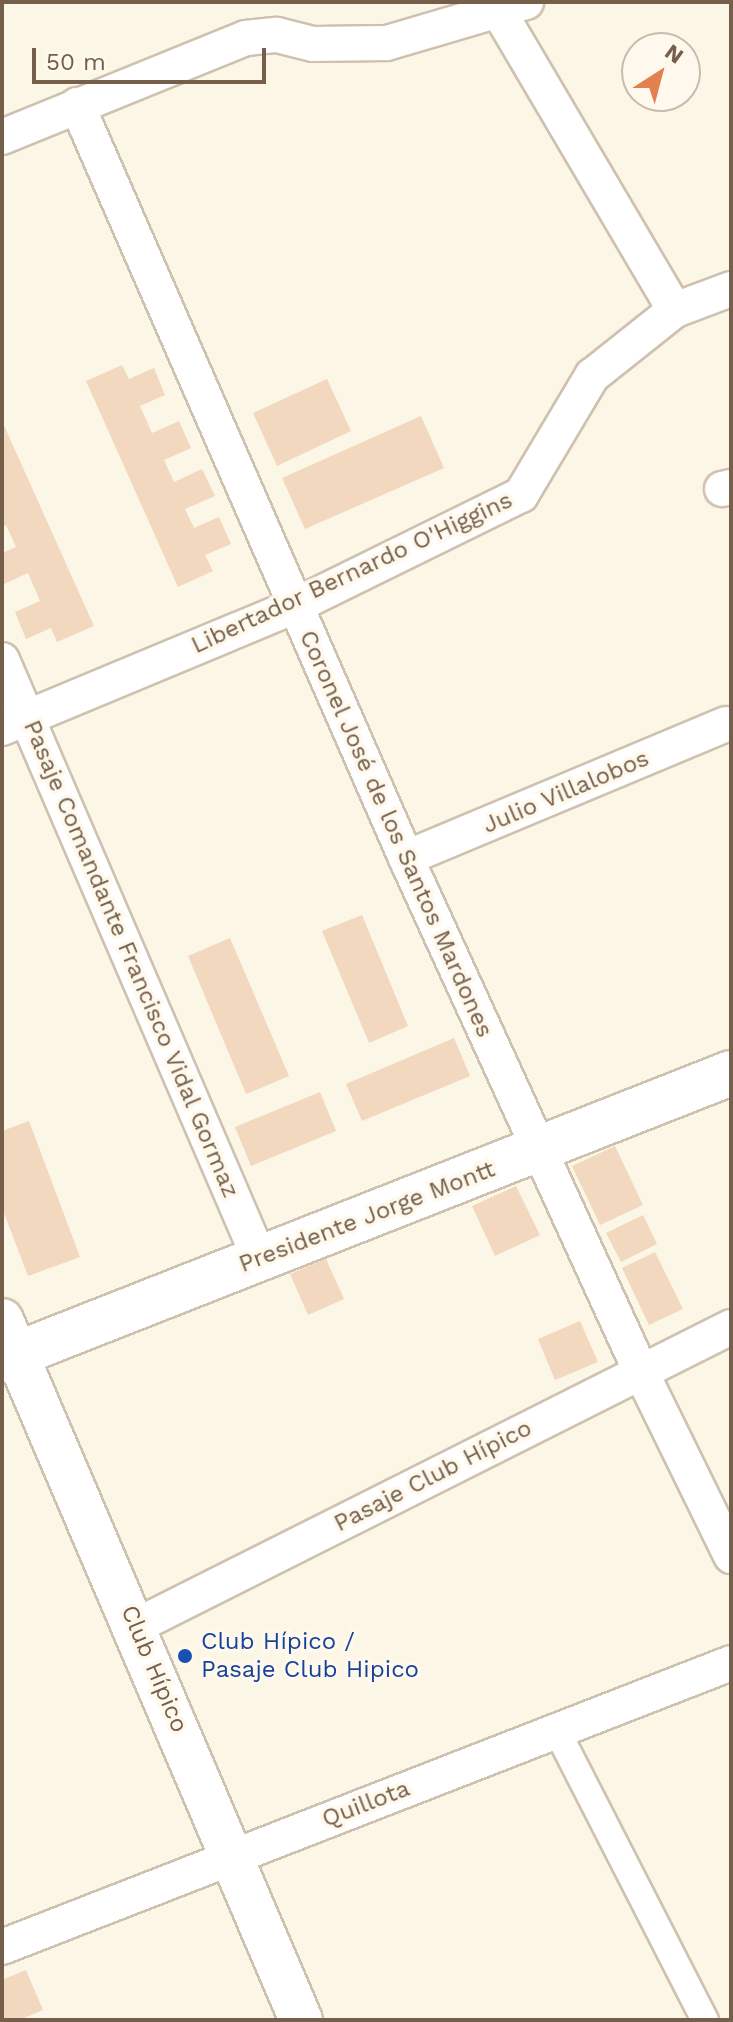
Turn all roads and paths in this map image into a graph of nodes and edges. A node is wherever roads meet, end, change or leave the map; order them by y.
1 (512, 6) edge
2 (77, 105) junction
3 (2, 137) edge
4 (731, 289) edge
5 (675, 310) junction
6 (295, 606) junction
7 (2, 660) edge
8 (15, 723) edge
9 (726, 724) dead end
10 (406, 858) junction
11 (731, 1073) edge
12 (537, 1150) junction
13 (260, 1260) junction
14 (731, 1327) edge
15 (7, 1345) edge
16 (641, 1372) junction
17 (731, 1556) edge
18 (136, 1626) junction
19 (731, 1663) edge
20 (557, 1731) junction
21 (233, 1856) junction
22 (2, 1947) edge
23 (301, 2020) edge
24 (705, 2020) edge

1 - 2 street
1 - 5 street
2 - 3 street
2 - 6 street, Coronel José de los Santos Mardones
4 - 5 street, Libertador Bernardo O'Higgins
5 - 6 street, Libertador Bernardo O'Higgins
6 - 8 street, Libertador Bernardo O'Higgins
6 - 10 street, Coronel José de los Santos Mardones
7 - 8 street, Pasaje Comandante Francisco Vidal Gormaz
8 - 13 street, Pasaje Comandante Francisco Vidal Gormaz
9 - 10 street, Julio Villalobos
10 - 12 street, Coronel José de los Santos Mardones
11 - 12 main road, Presidente Jorge Montt
12 - 13 main road, Presidente Jorge Montt
12 - 16 street, Coronel José de los Santos Mardones
13 - 15 main road, Presidente Jorge Montt
14 - 16 street, Pasaje Club Hípico
15 - 18 street, Club Hípico
16 - 17 street, Coronel José de los Santos Mardones
16 - 18 street, Pasaje Club Hípico
18 - 21 street, Club Hípico
19 - 20 street, Quillota
20 - 21 street, Quillota
20 - 24 street
21 - 22 street, Quillota
21 - 23 street, Club Hípico

